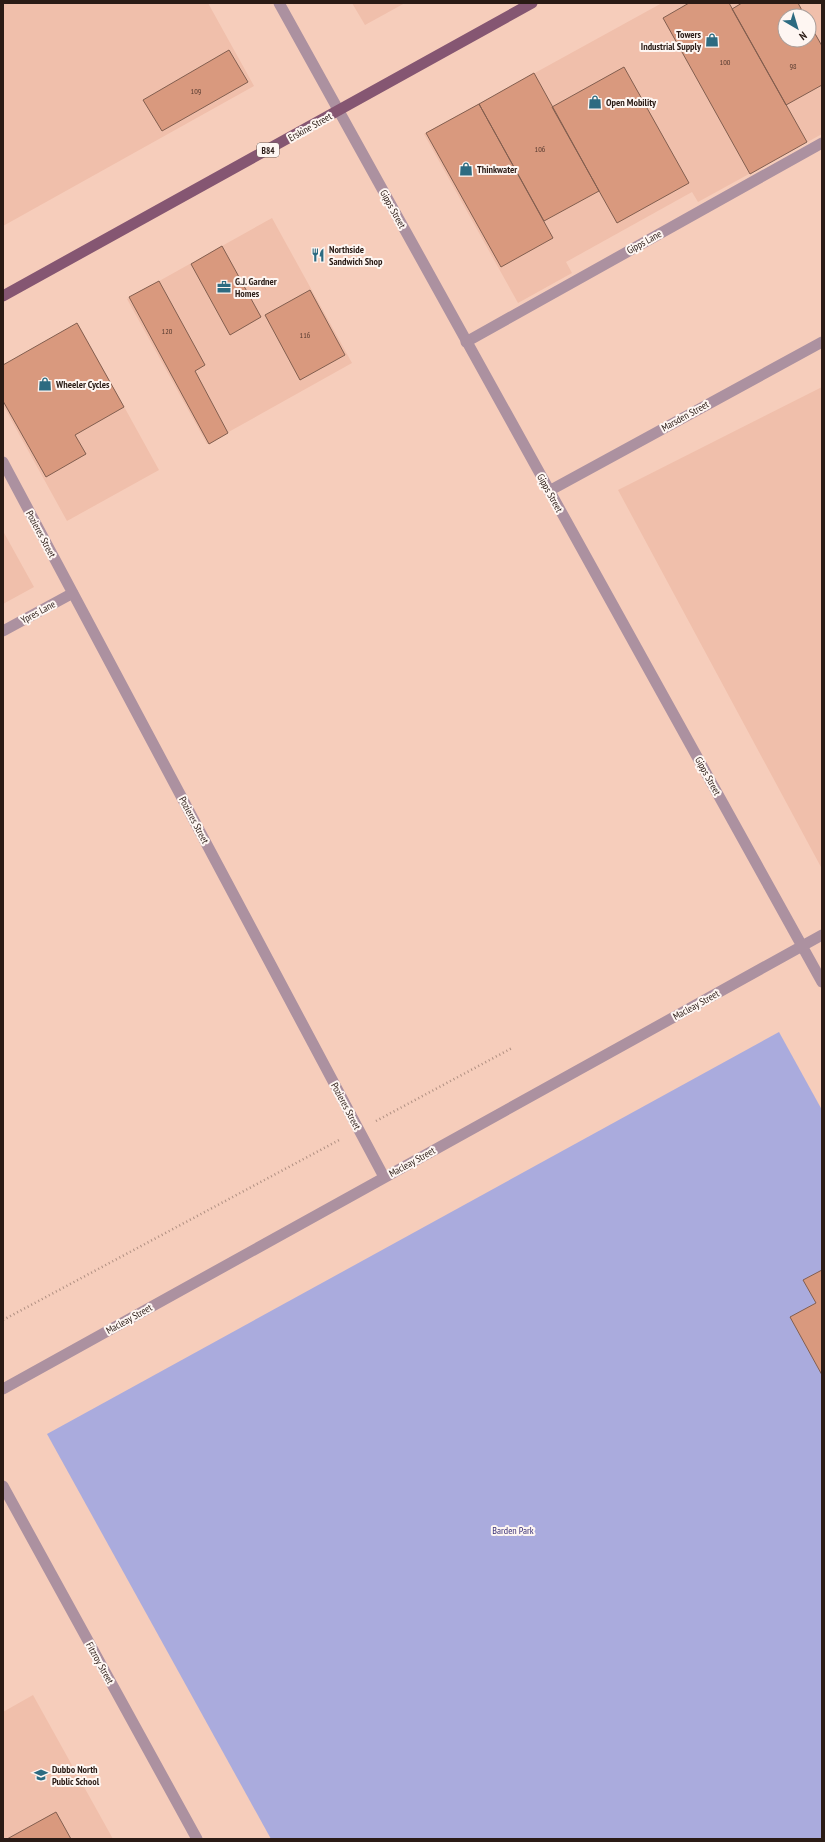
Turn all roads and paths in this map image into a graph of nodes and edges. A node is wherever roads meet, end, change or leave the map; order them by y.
1 (279, 3) edge
2 (532, 3) edge
3 (339, 111) junction
4 (822, 143) edge
5 (3, 296) edge
6 (466, 342) junction
7 (821, 346) edge
8 (3, 462) edge
9 (549, 491) junction
10 (74, 593) junction
11 (3, 631) edge
12 (822, 935) edge
13 (802, 946) junction
14 (822, 982) edge
15 (512, 1048) dead end
16 (359, 1130) junction
17 (384, 1177) junction
18 (3, 1320) edge
19 (3, 1389) edge
20 (3, 1486) edge
21 (197, 1839) edge

1 - 3 street, Gipps Street
2 - 3 main road, Erskine Street / B84
3 - 5 main road, Erskine Street / B84
3 - 6 street, Gipps Street
4 - 6 street, Gipps Lane
6 - 9 street, Gipps Street
7 - 9 street, Marsden Street
8 - 10 street, Pozieres Street
9 - 13 street, Gipps Street
10 - 11 street, Ypres Lane
10 - 16 street, Pozieres Street
12 - 13 street, Macleay Street
13 - 14 street, Gipps Street
13 - 17 street, Macleay Street
15 - 16 path
16 - 17 street, Pozieres Street
16 - 18 path
17 - 19 street, Macleay Street
20 - 21 street, Fitzroy Street

